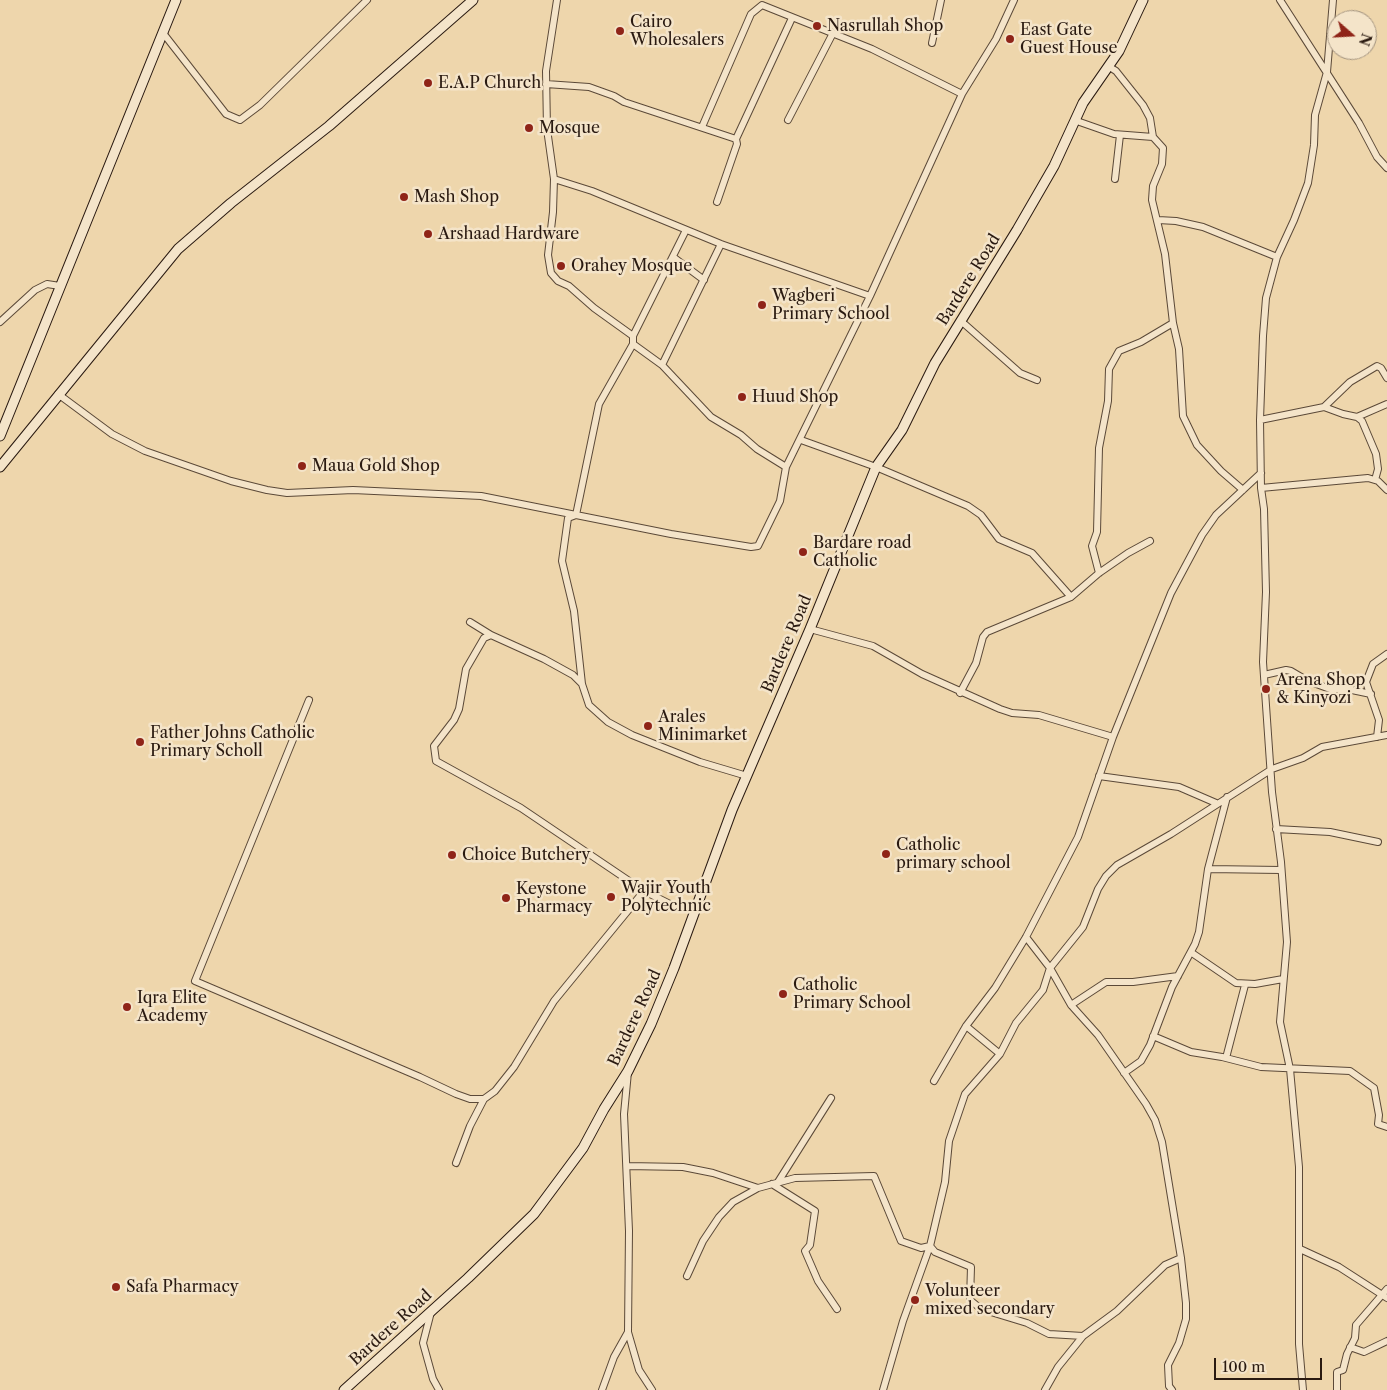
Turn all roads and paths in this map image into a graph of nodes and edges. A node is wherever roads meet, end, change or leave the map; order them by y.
1 (176, 0) edge
2 (367, 0) edge
3 (473, 0) edge
4 (557, 0) edge
5 (941, 0) edge
6 (1014, 0) edge
7 (1143, 0) edge
8 (1280, 0) edge
9 (1333, 0) edge
10 (792, 18) junction
11 (163, 33) junction
12 (833, 33) junction
13 (932, 43) dead end
14 (1108, 66) junction
15 (1327, 72) junction
16 (546, 84) junction
17 (962, 94) junction
18 (788, 120) dead end
19 (1074, 120) junction
20 (702, 127) junction
21 (1120, 135) junction
22 (1153, 137) junction
23 (736, 139) junction
24 (1387, 168) edge
25 (554, 179) junction
26 (1115, 180) dead end
27 (717, 202) dead end
28 (1158, 220) junction
29 (686, 230) junction
30 (721, 244) junction
31 (674, 256) junction
32 (1277, 257) junction
33 (704, 280) junction
34 (60, 286) junction
35 (870, 296) junction
36 (961, 321) junction
37 (0, 322) edge
38 (1172, 324) junction
39 (633, 336) junction
40 (633, 344) junction
41 (662, 366) junction
42 (1387, 378) edge
43 (1037, 380) dead end
44 (58, 394) junction
45 (1387, 404) edge
46 (1324, 407) junction
47 (1357, 417) junction
48 (1260, 420) junction
49 (0, 436) edge
50 (801, 440) junction
51 (0, 467) edge
52 (786, 467) junction
53 (876, 467) junction
54 (1261, 473) junction
55 (1375, 480) junction
56 (1261, 488) junction
57 (1244, 490) junction
58 (1387, 490) edge
59 (576, 515) junction
60 (1150, 541) dead end
61 (1099, 573) junction
62 (1071, 597) junction
63 (470, 622) dead end
64 (810, 629) junction
65 (491, 636) junction
66 (1387, 654) edge
67 (1264, 675) junction
68 (582, 684) junction
69 (960, 693) junction
70 (1371, 694) junction
71 (309, 700) dead end
72 (1387, 735) edge
73 (1113, 737) junction
74 (1377, 737) junction
75 (1272, 770) junction
76 (746, 776) junction
77 (1099, 776) junction
78 (1227, 797) junction
79 (1216, 803) junction
80 (1276, 829) junction
81 (1378, 842) dead end
82 (1208, 869) junction
83 (1281, 870) junction
84 (644, 891) junction
85 (696, 909) junction
86 (1026, 937) junction
87 (1192, 953) junction
88 (1050, 968) junction
89 (1178, 976) junction
90 (1283, 979) junction
91 (1245, 984) junction
92 (1071, 1005) junction
93 (966, 1026) junction
94 (1153, 1036) junction
95 (1000, 1054) junction
96 (1226, 1058) junction
97 (1290, 1069) junction
98 (628, 1071) junction
99 (1124, 1073) junction
100 (934, 1081) dead end
101 (832, 1098) dead end
102 (484, 1099) junction
103 (1387, 1127) edge
104 (456, 1163) dead end
105 (627, 1166) junction
106 (775, 1183) junction
107 (758, 1188) junction
108 (930, 1246) junction
109 (1300, 1249) junction
110 (1181, 1258) junction
111 (687, 1276) dead end
112 (1387, 1289) edge
113 (1384, 1297) edge
114 (837, 1309) dead end
115 (432, 1310) junction
116 (628, 1332) junction
117 (1083, 1336) junction
118 (1387, 1342) edge
119 (1350, 1346) junction
120 (344, 1390) edge
121 (439, 1390) edge
122 (602, 1390) edge
123 (652, 1390) edge
124 (884, 1390) edge
125 (1045, 1390) edge
126 (1172, 1390) edge
127 (1303, 1390) edge
128 (1336, 1390) edge

1 - 11 street
2 - 11 street
3 - 44 street
4 - 16 street
5 - 13 street
6 - 17 street
7 - 14 street, Bardere Road
8 - 15 street
9 - 15 street
10 - 12 street
10 - 20 street
10 - 23 street
11 - 34 street
12 - 17 street
12 - 18 street
14 - 19 street, Bardere Road
14 - 22 street
15 - 24 street
15 - 32 street
16 - 20 street
16 - 25 street
17 - 35 street
19 - 21 street
19 - 36 street, Bardere Road
20 - 23 street
21 - 22 street
21 - 26 street
22 - 28 street
23 - 27 street
25 - 29 street
25 - 39 street
28 - 32 street
28 - 38 street
29 - 30 street
29 - 31 street
30 - 33 street
30 - 35 street
31 - 33 street
31 - 39 street
32 - 48 street
33 - 41 street
34 - 37 street
34 - 49 street
35 - 50 street
36 - 43 street
36 - 53 street, Bardere Road
38 - 57 street
38 - 61 street
39 - 40 street
40 - 41 street
40 - 59 street
41 - 52 street
42 - 46 street
44 - 51 street
44 - 59 street
45 - 47 street
46 - 47 street
46 - 48 street
47 - 55 street
48 - 54 street
50 - 52 street
50 - 53 street
52 - 59 street
53 - 62 street
53 - 64 street, Bardere Road
54 - 56 street
54 - 57 street
55 - 56 street
55 - 58 street
56 - 67 street
57 - 73 street
59 - 68 street
60 - 61 street
61 - 62 street
62 - 69 street
63 - 65 street
64 - 69 street
64 - 76 street, Bardere Road
65 - 68 street
65 - 84 street
66 - 70 street
67 - 70 street
67 - 75 street
68 - 76 street
69 - 73 street
70 - 74 street
71 - 102 street
72 - 74 street
73 - 77 street
74 - 75 street
75 - 78 street
75 - 80 street
76 - 85 street, Bardere Road
77 - 79 street
77 - 86 street
78 - 79 street
78 - 82 street
79 - 88 street
80 - 81 street
80 - 83 street
82 - 83 street
82 - 87 street
83 - 90 street
84 - 85 street
84 - 102 street
85 - 98 street, Bardere Road
86 - 88 street
86 - 93 street
87 - 89 street
87 - 91 street
88 - 92 street
88 - 95 street
89 - 92 street
89 - 94 street
90 - 91 street
90 - 97 street
91 - 96 street
92 - 99 street
93 - 95 street
93 - 100 street
94 - 96 street
94 - 99 street
95 - 108 street
96 - 97 street
97 - 103 street
97 - 109 street
98 - 105 street
98 - 115 street, Bardere Road
99 - 110 street
101 - 106 street
102 - 104 street
105 - 107 street
105 - 116 street
106 - 107 street
106 - 108 street
106 - 114 street
107 - 111 street
108 - 117 street
108 - 124 street
109 - 113 street
109 - 127 street
110 - 117 street
110 - 126 street
112 - 113 street
113 - 119 street
115 - 120 street, Bardere Road
115 - 121 street
116 - 122 street
116 - 123 street
117 - 125 street
118 - 119 street
119 - 128 street

